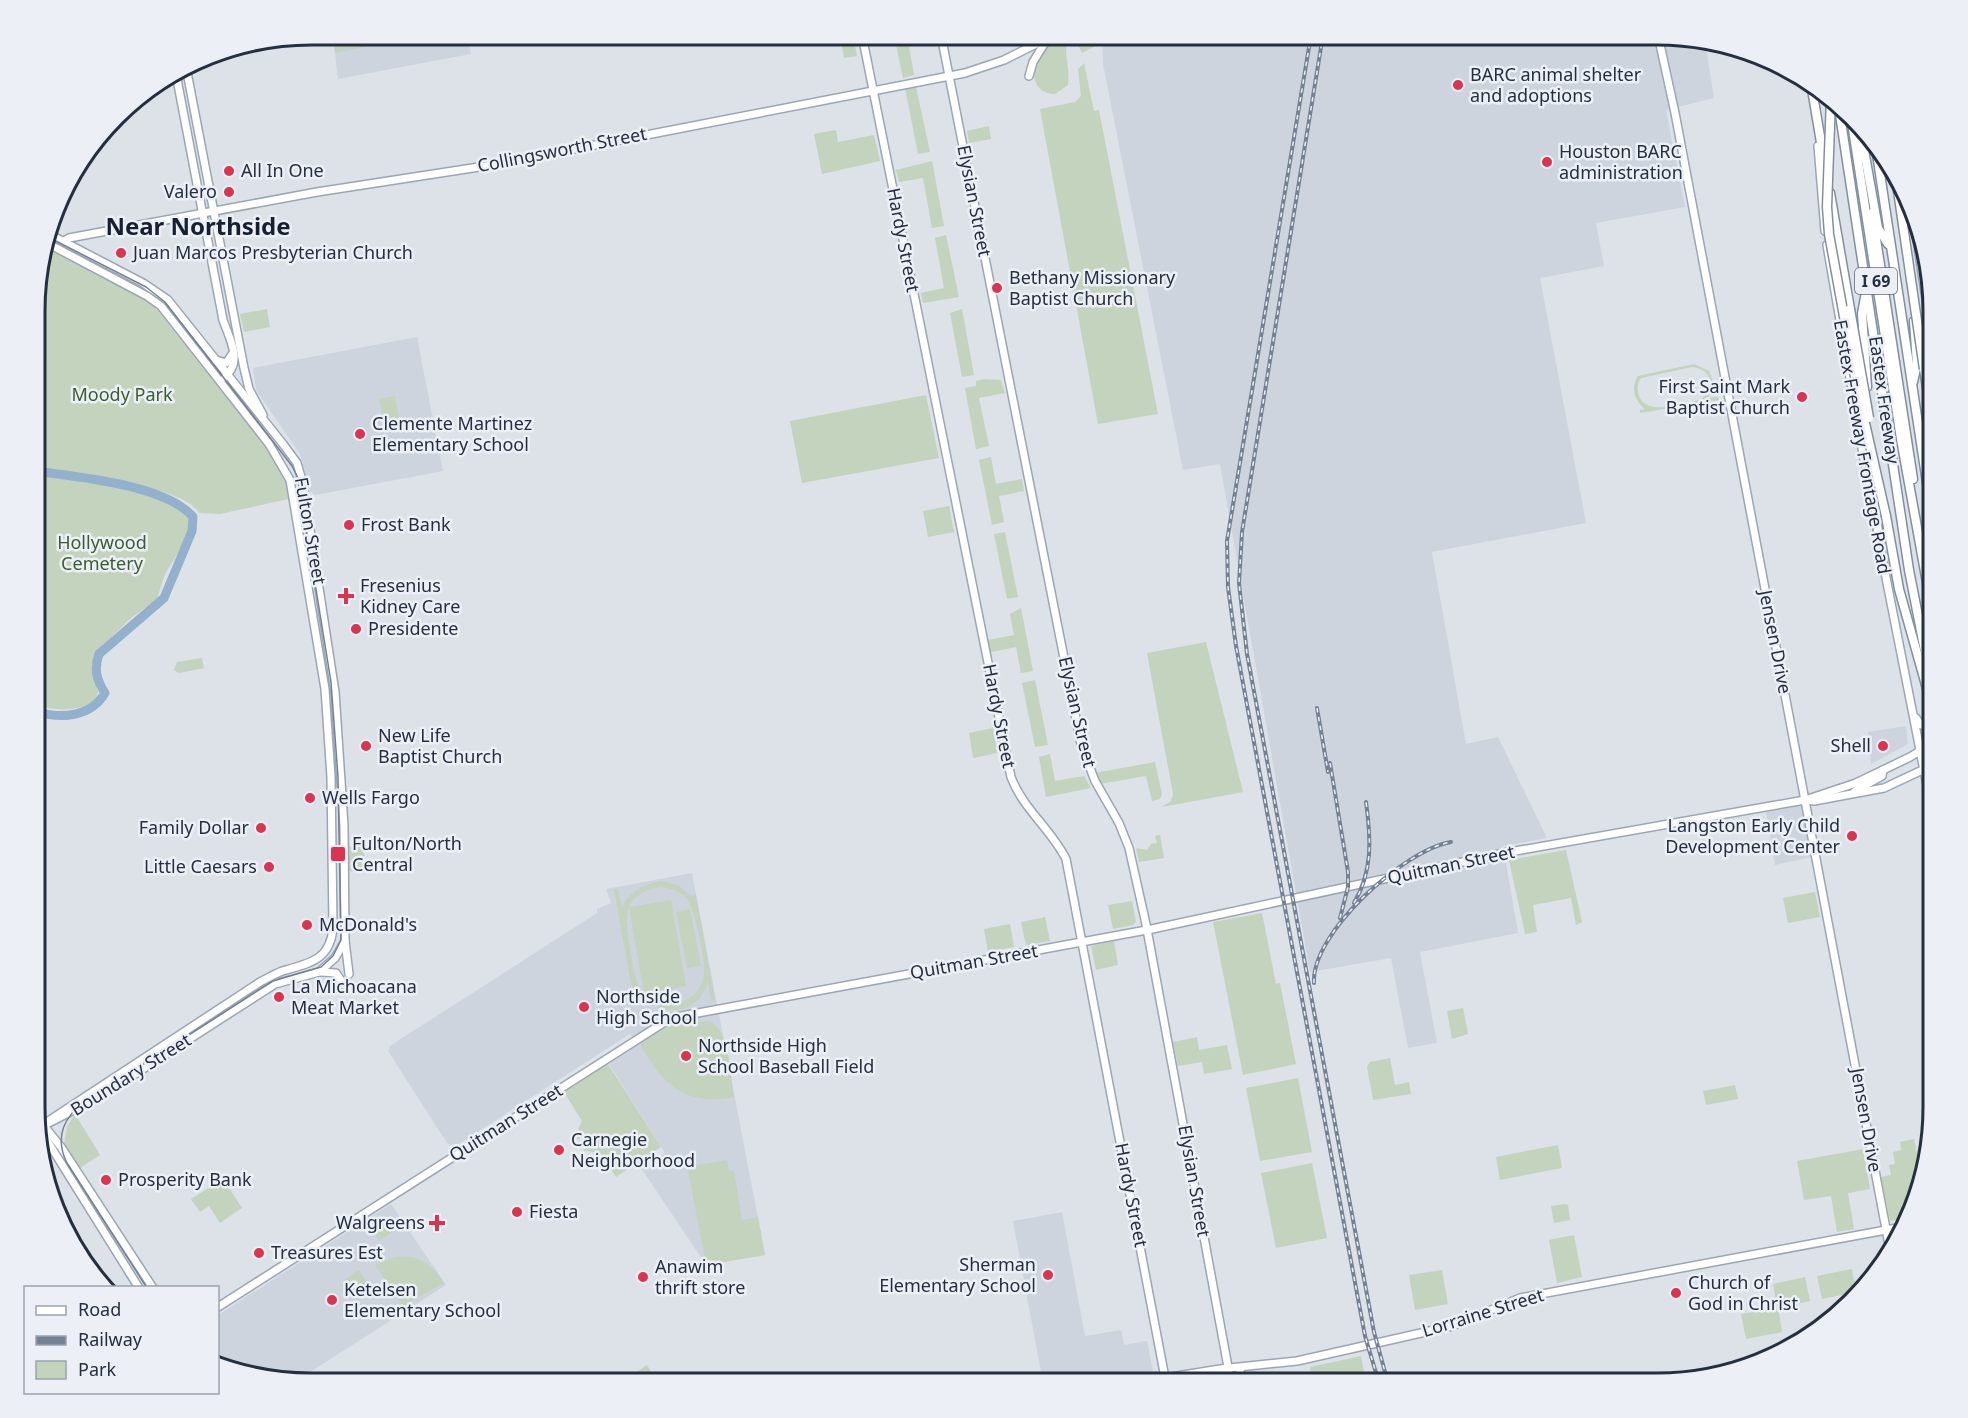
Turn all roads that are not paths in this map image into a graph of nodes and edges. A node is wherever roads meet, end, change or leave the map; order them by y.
1 (864, 45) edge
2 (943, 45) edge
3 (1034, 45) edge
4 (1045, 45) edge
5 (1660, 45) edge
6 (188, 75) edge
7 (949, 76) junction
8 (1029, 76) dead end
9 (177, 81) edge
10 (873, 91) junction
11 (1812, 95) edge
12 (1812, 95) edge
13 (1831, 109) edge
14 (1841, 119) edge
15 (1853, 131) edge
16 (1862, 142) edge
17 (1862, 142) edge
18 (202, 152) junction
19 (191, 154) junction
20 (1878, 164) edge
21 (1900, 201) edge
22 (214, 212) junction
23 (203, 214) junction
24 (1906, 218) edge
25 (55, 237) edge
26 (64, 241) junction
27 (53, 247) edge
28 (1890, 247) junction
29 (58, 250) junction
30 (1867, 286) junction
31 (229, 288) junction
32 (217, 289) junction
33 (233, 350) junction
34 (213, 358) junction
35 (1923, 362) edge
36 (223, 378) junction
37 (1912, 389) junction
38 (273, 432) junction
39 (1923, 459) edge
40 (1886, 516) junction
41 (1923, 536) edge
42 (1879, 542) junction
43 (1923, 561) edge
44 (1923, 650) edge
45 (1923, 669) edge
46 (1914, 716) junction
47 (1923, 725) edge
48 (1921, 750) junction
49 (1923, 760) edge
50 (1883, 770) junction
51 (1923, 771) edge
52 (1853, 792) junction
53 (1805, 800) junction
54 (1147, 930) junction
55 (345, 941) junction
56 (1083, 942) junction
57 (326, 951) joint
58 (319, 972) junction
59 (349, 974) dead end
60 (344, 985) dead end
61 (46, 1124) edge
62 (46, 1124) edge
63 (46, 1130) edge
64 (47, 1140) edge
65 (1894, 1229) edge
66 (1887, 1230) junction
67 (1888, 1238) edge
68 (138, 1286) edge
69 (152, 1286) edge
70 (219, 1306) edge
71 (1228, 1368) junction
72 (1241, 1368) junction
73 (1164, 1373) edge
74 (1202, 1373) edge
75 (1229, 1373) edge
76 (1239, 1373) edge

1 - 10 main road, Hardy Street
2 - 7 main road, Elysian Street
3 - 7 main road, Collingsworth Street
4 - 8 main road
5 - 53 main road, Jensen Drive
6 - 18 main road
7 - 10 main road, Collingsworth Street
7 - 54 main road, Elysian Street
9 - 19 main road
10 - 22 main road, Collingsworth Street
10 - 56 main road, Hardy Street
11 - 40 highway, bridge
12 - 42 main road, Eastex Freeway Frontage Road
13 - 40 highway, bridge
14 - 30 highway, Eastex Freeway / I 69
15 - 43 highway, Eastex Freeway / I 69
16 - 28 highway
17 - 41 highway, I 69
18 - 19 main road
18 - 22 main road
19 - 23 main road
20 - 28 highway, Eastex Freeway / I 69
21 - 35 highway, bridge
22 - 23 main road, Collingsworth Street
22 - 31 main road
23 - 26 main road, Collingsworth Street
23 - 32 main road
24 - 37 highway
25 - 26 main road, Fulton Street
26 - 29 main road
26 - 34 main road, Fulton Street
27 - 29 main road, Fulton Street
28 - 37 highway, Eastex Freeway / I 69
29 - 36 main road, Fulton Street
30 - 42 highway
30 - 44 highway, Eastex Freeway / I 69
31 - 32 main road
31 - 38 main road
32 - 33 main road
33 - 34 main road
33 - 36 main road
34 - 36 main road, Fulton Street
36 - 38 main road, Fulton Street
36 - 57 main road, Fulton Street
37 - 39 highway, Eastex Freeway / I 69
38 - 55 main road, Fulton Street
40 - 45 highway
42 - 46 main road, Eastex Freeway Frontage Road
46 - 47 main road
46 - 48 main road, Eastex Freeway Frontage Road
48 - 49 main road, Eastex Freeway Frontage Road
48 - 50 main road, Quitman Street
50 - 52 main road
50 - 53 main road, Quitman Street
51 - 52 main road, Quitman Street
52 - 53 main road, Quitman Street
53 - 54 main road, Quitman Street
53 - 66 main road, Jensen Drive
54 - 56 main road, Quitman Street
54 - 71 main road, Elysian Street
55 - 58 main road
55 - 59 main road, Fulton Street
56 - 70 main road, Quitman Street
56 - 73 main road, Hardy Street
57 - 61 main road, Boundary Street
58 - 60 main road
58 - 62 main road, Boundary Street
63 - 69 main road
64 - 68 main road
65 - 66 main road, Lorraine Street
66 - 67 main road, Jensen Drive
66 - 72 main road, Lorraine Street
71 - 72 main road, Lorraine Street
71 - 74 main road, Lorraine Street
71 - 75 main road, Elysian Street
72 - 76 main road

